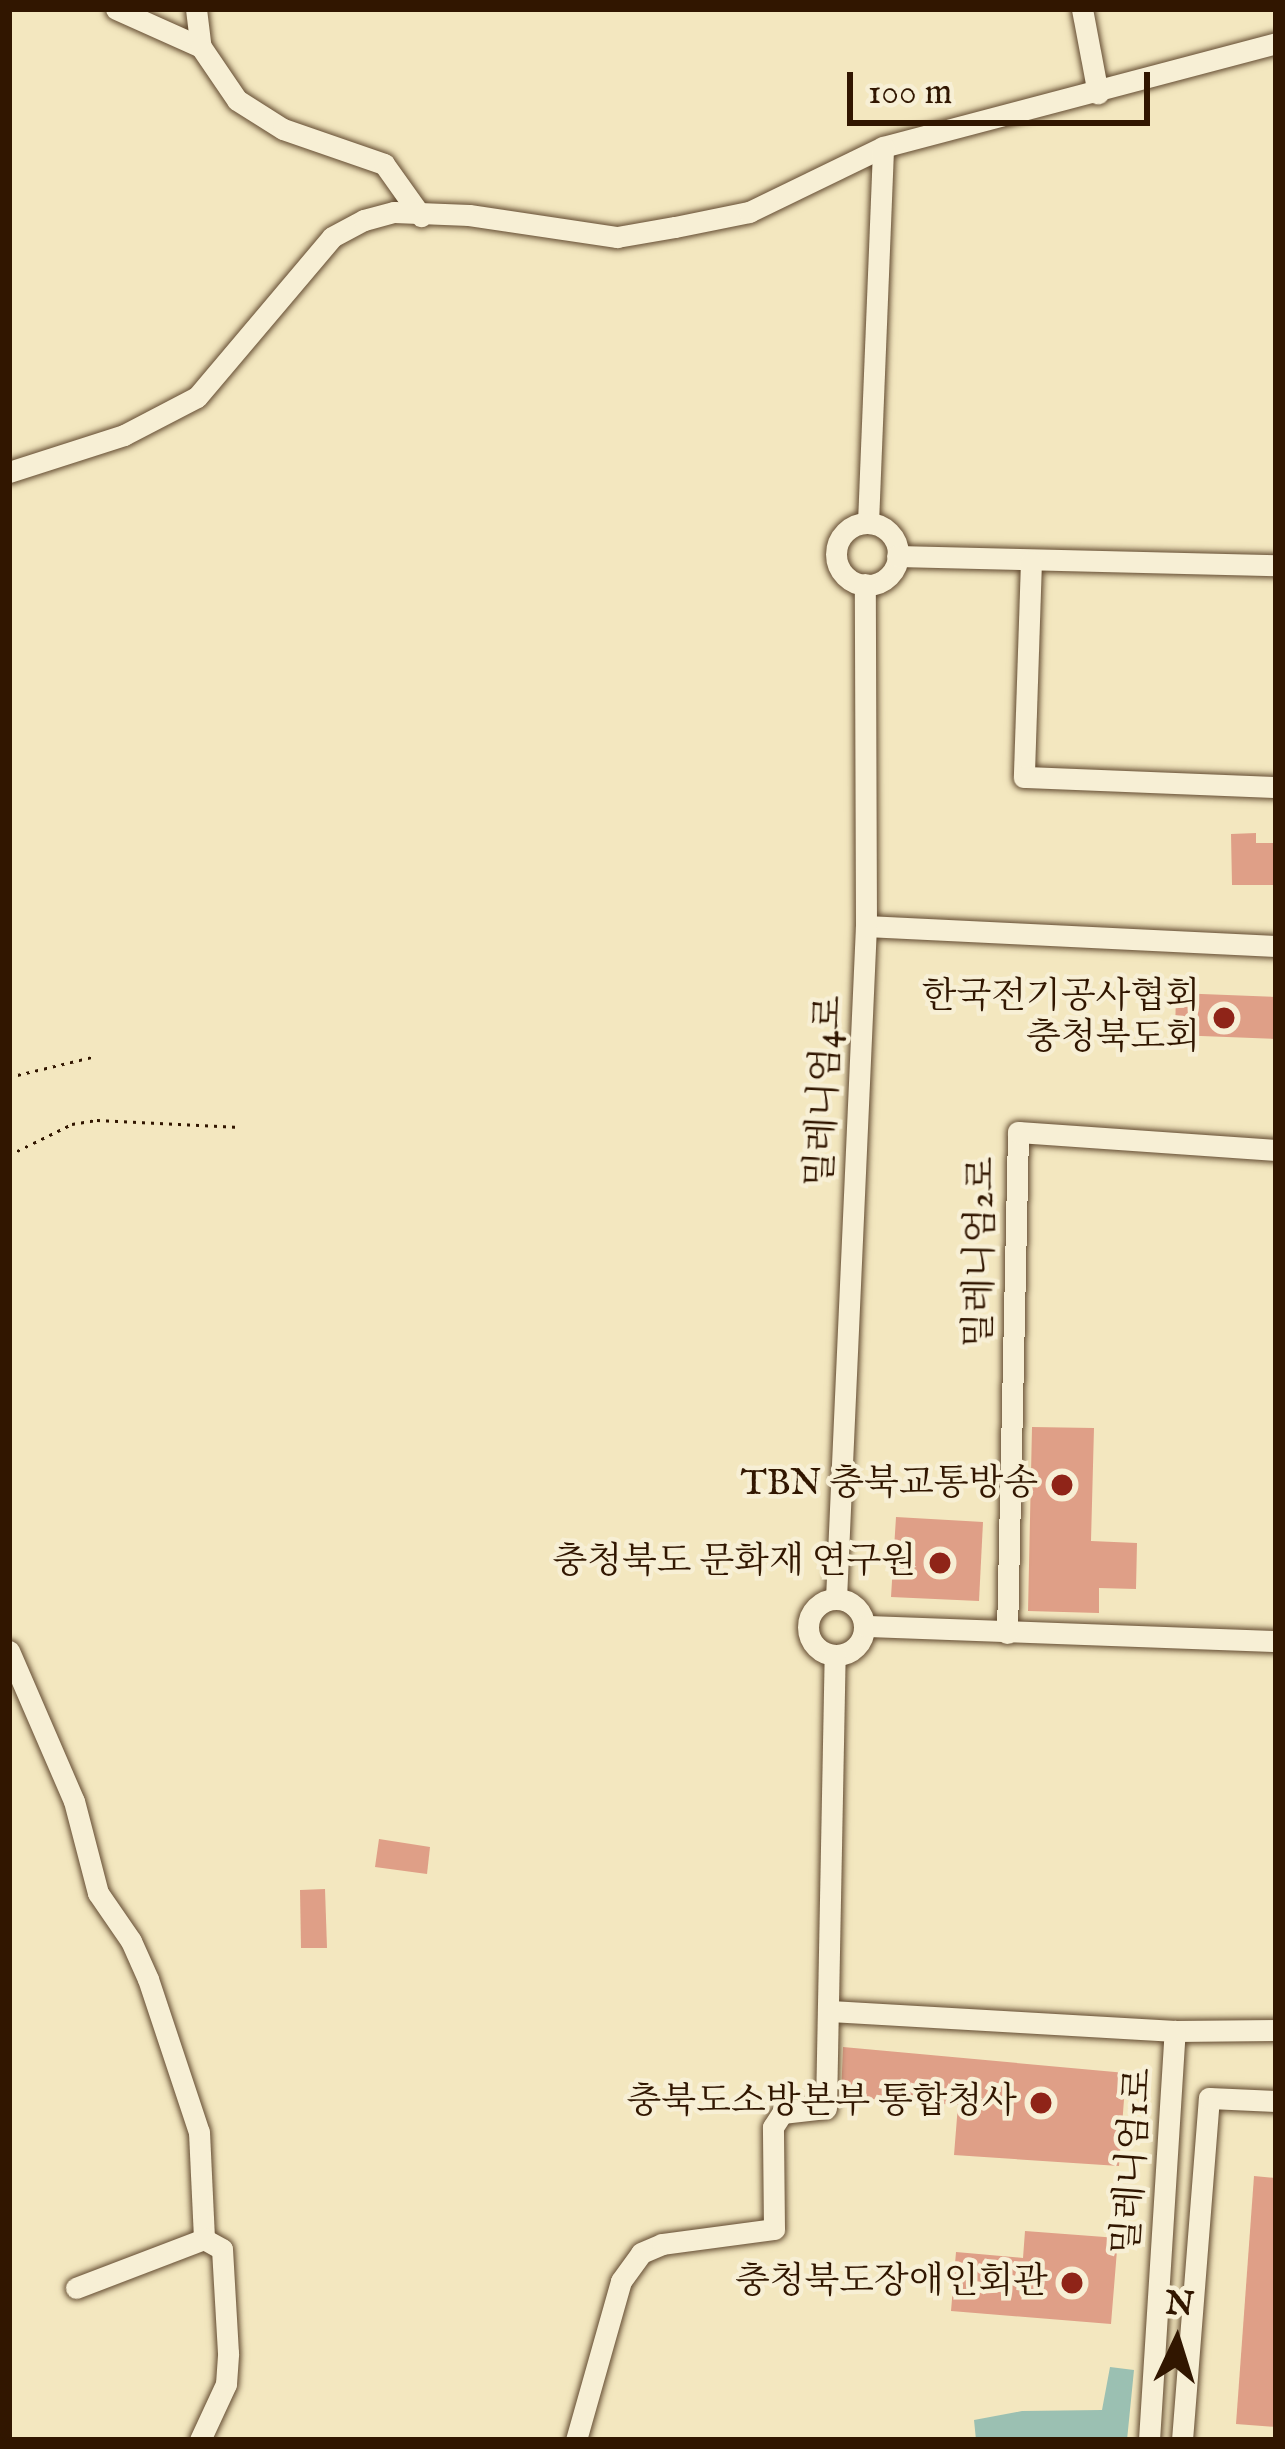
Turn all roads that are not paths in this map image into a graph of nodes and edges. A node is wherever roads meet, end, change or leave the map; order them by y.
1 (116, 9) edge
2 (196, 9) edge
3 (1082, 9) edge
4 (1276, 44) edge
5 (201, 47) junction
6 (1098, 94) junction
7 (883, 147) junction
8 (421, 216) junction
9 (9, 472) edge
10 (868, 523) junction
11 (897, 556) junction
12 (1031, 561) junction
13 (1276, 565) edge
14 (866, 584) junction
15 (1276, 787) edge
16 (866, 926) junction
17 (1276, 946) edge
18 (1276, 1150) edge
19 (836, 1599) junction
20 (865, 1626) junction
21 (1007, 1633) junction
22 (1276, 1641) edge
23 (9, 1651) edge
24 (835, 1656) junction
25 (830, 2012) junction
26 (1175, 2030) junction
27 (1276, 2030) edge
28 (1276, 2101) edge
29 (204, 2239) junction
30 (76, 2288) dead end
31 (200, 2440) edge
32 (576, 2440) edge
33 (1149, 2440) edge
34 (1182, 2440) edge

1 - 5 street
2 - 5 street
3 - 6 street
4 - 6 street
5 - 8 street
6 - 7 street
7 - 8 street
7 - 10 street
8 - 9 street
10 - 11 street
10 - 14 street
11 - 12 street
11 - 14 street
12 - 13 street
12 - 15 street
14 - 16 street, 밀레니엄4로
16 - 17 street
16 - 19 street, 밀레니엄4로
18 - 21 street, 밀레니엄2로
19 - 20 street
19 - 24 street
20 - 21 street
20 - 24 street
21 - 22 street
23 - 29 street
24 - 25 street
25 - 26 street, 밀레니엄1로
25 - 32 street
26 - 27 street, 밀레니엄1로
26 - 33 street, 밀레니엄1로
28 - 34 street
29 - 30 street
29 - 31 street

